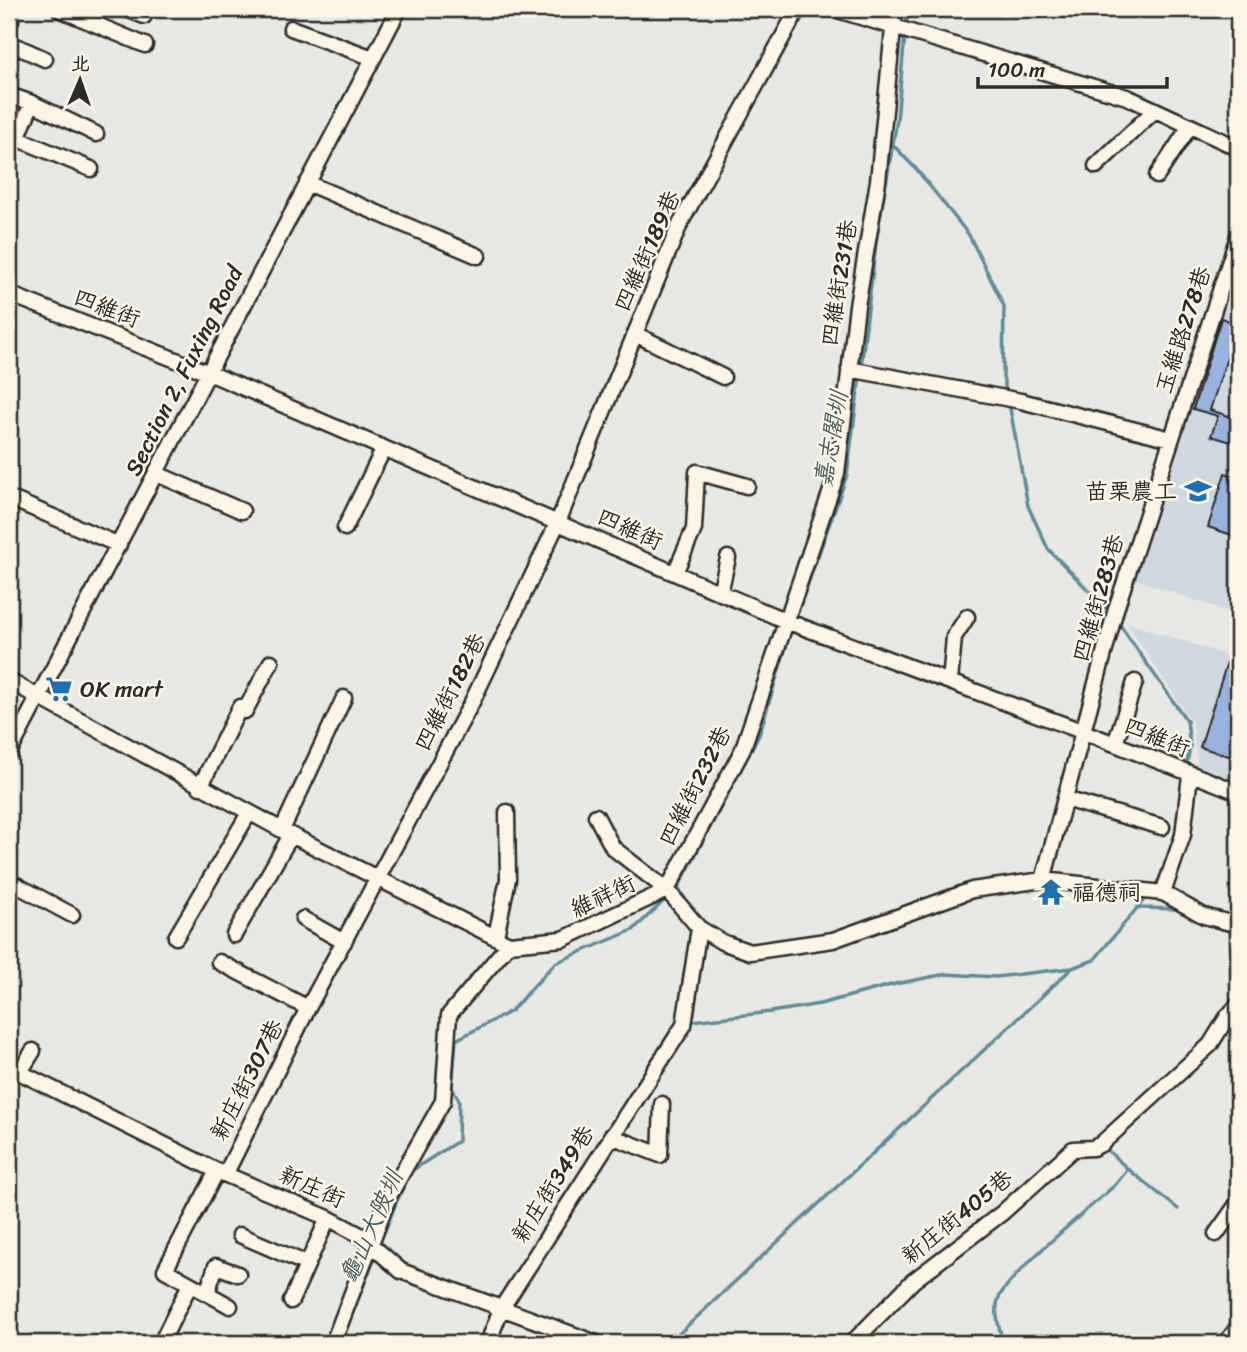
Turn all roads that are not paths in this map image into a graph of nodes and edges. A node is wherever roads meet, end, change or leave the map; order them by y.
1 (59, 9) edge
2 (127, 9) edge
3 (399, 9) edge
4 (798, 9) edge
5 (834, 9) edge
6 (895, 9) edge
7 (144, 16) dead end
8 (893, 27) junction
9 (291, 28) dead end
10 (9, 43) edge
11 (145, 45) dead end
12 (373, 58) junction
13 (46, 59) dead end
14 (9, 95) edge
15 (32, 103) junction
16 (1155, 110) junction
17 (1190, 126) junction
18 (96, 134) dead end
19 (13, 137) edge
20 (1238, 148) edge
21 (1096, 166) dead end
22 (91, 169) dead end
23 (1157, 176) dead end
24 (307, 183) junction
25 (1238, 236) edge
26 (478, 256) dead end
27 (9, 294) edge
28 (635, 334) junction
29 (849, 369) junction
30 (209, 373) junction
31 (723, 377) dead end
32 (1171, 439) junction
33 (384, 448) junction
34 (157, 474) junction
35 (747, 486) dead end
36 (9, 498) edge
37 (242, 512) dead end
38 (558, 522) junction
39 (345, 528) dead end
40 (119, 545) junction
41 (728, 558) dead end
42 (675, 573) junction
43 (720, 593) junction
44 (967, 617) dead end
45 (786, 621) junction
46 (271, 662) dead end
47 (9, 681) edge
48 (1135, 681) dead end
49 (950, 682) junction
50 (38, 697) junction
51 (344, 698) dead end
52 (1084, 732) junction
53 (1115, 744) junction
54 (9, 753) edge
55 (1190, 775) junction
56 (200, 787) junction
57 (1238, 792) edge
58 (1065, 799) junction
59 (507, 812) dead end
60 (249, 813) junction
61 (596, 816) dead end
62 (1162, 827) dead end
63 (287, 833) junction
64 (377, 880) junction
65 (1043, 880) junction
66 (9, 881) edge
67 (667, 890) junction
68 (1163, 892) junction
69 (72, 915) dead end
70 (303, 919) dead end
71 (1238, 925) edge
72 (699, 928) junction
73 (234, 935) dead end
74 (176, 937) dead end
75 (503, 940) junction
76 (344, 942) junction
77 (219, 962) dead end
78 (1238, 1005) edge
79 (308, 1008) junction
80 (33, 1051) dead end
81 (15, 1069) edge
82 (662, 1104) dead end
83 (611, 1136) junction
84 (221, 1172) junction
85 (1238, 1203) edge
86 (328, 1218) junction
87 (1216, 1234) dead end
88 (240, 1235) dead end
89 (371, 1245) junction
90 (307, 1264) junction
91 (238, 1275) dead end
92 (190, 1284) junction
93 (207, 1293) junction
94 (291, 1301) dead end
95 (230, 1306) dead end
96 (501, 1309) junction
97 (1238, 1327) edge
98 (161, 1343) edge
99 (333, 1343) edge
100 (488, 1343) edge
101 (596, 1343) edge
102 (852, 1343) edge
103 (1226, 1343) edge

1 - 11 street
2 - 7 street
3 - 12 street, Section 2, Fuxing Road
4 - 28 street, 四維街189巷
5 - 8 street
6 - 8 street, 四維街231巷
8 - 16 street
8 - 29 street, 四維街231巷
9 - 12 street
10 - 13 street
12 - 24 street, Section 2, Fuxing Road
14 - 15 street
15 - 18 street
15 - 19 street
16 - 17 street
16 - 21 street
17 - 20 street
17 - 23 street
19 - 22 street
24 - 26 street
24 - 30 street, Section 2, Fuxing Road
25 - 32 street, 玉維路278巷
27 - 30 street, 四維街
28 - 31 street
28 - 38 street, 四維街189巷
29 - 32 street
29 - 45 street, 四維街231巷
30 - 33 street, 四維街
30 - 34 street, Section 2, Fuxing Road
32 - 52 street, 四維街283巷
33 - 38 street, 四維街
33 - 39 street
34 - 37 street
34 - 40 street, Section 2, Fuxing Road
35 - 42 street
36 - 40 street
38 - 42 street, 四維街
38 - 64 street, 四維街182巷
40 - 50 street, Section 2, Fuxing Road
41 - 43 street
42 - 43 street, 四維街
43 - 45 street, 四維街
44 - 49 street
45 - 49 street, 四維街
45 - 67 street, 四維街232巷
46 - 56 street
47 - 50 street
48 - 53 street
49 - 52 street, 四維街
50 - 54 street, Section 2, Fuxing Road
50 - 56 street
51 - 63 street
52 - 53 street, 四維街
52 - 58 street, 四維街283巷
53 - 55 street, 四維街
55 - 57 street, 四維街
55 - 68 street
56 - 60 street
58 - 62 street
58 - 65 street, 四維街283巷
59 - 75 street
60 - 63 street
60 - 74 street
61 - 67 street
63 - 64 street
63 - 73 street
64 - 75 street
64 - 76 street, 四維街182巷
65 - 68 street, 維祥街
65 - 72 street, 維祥街
66 - 69 street
67 - 72 street, 維祥街
67 - 75 street, 維祥街
68 - 71 street, 維祥街
70 - 76 street
72 - 83 street, 新庄街349巷
75 - 89 street
76 - 79 street, 新庄街307巷
77 - 79 street
78 - 102 street, 新庄街405巷
79 - 84 street, 新庄街307巷
80 - 81 street
81 - 84 street, 新庄街
82 - 83 street
83 - 96 street, 新庄街349巷
84 - 86 street, 新庄街
84 - 92 street, 新庄街307巷
85 - 87 street
86 - 89 street, 新庄街
86 - 90 street
88 - 90 street
89 - 96 street, 新庄街
89 - 99 street
90 - 94 street
91 - 93 street
92 - 93 street
92 - 98 street
93 - 95 street
96 - 100 street, 新庄街349巷
96 - 101 street, 新庄街
97 - 103 street

